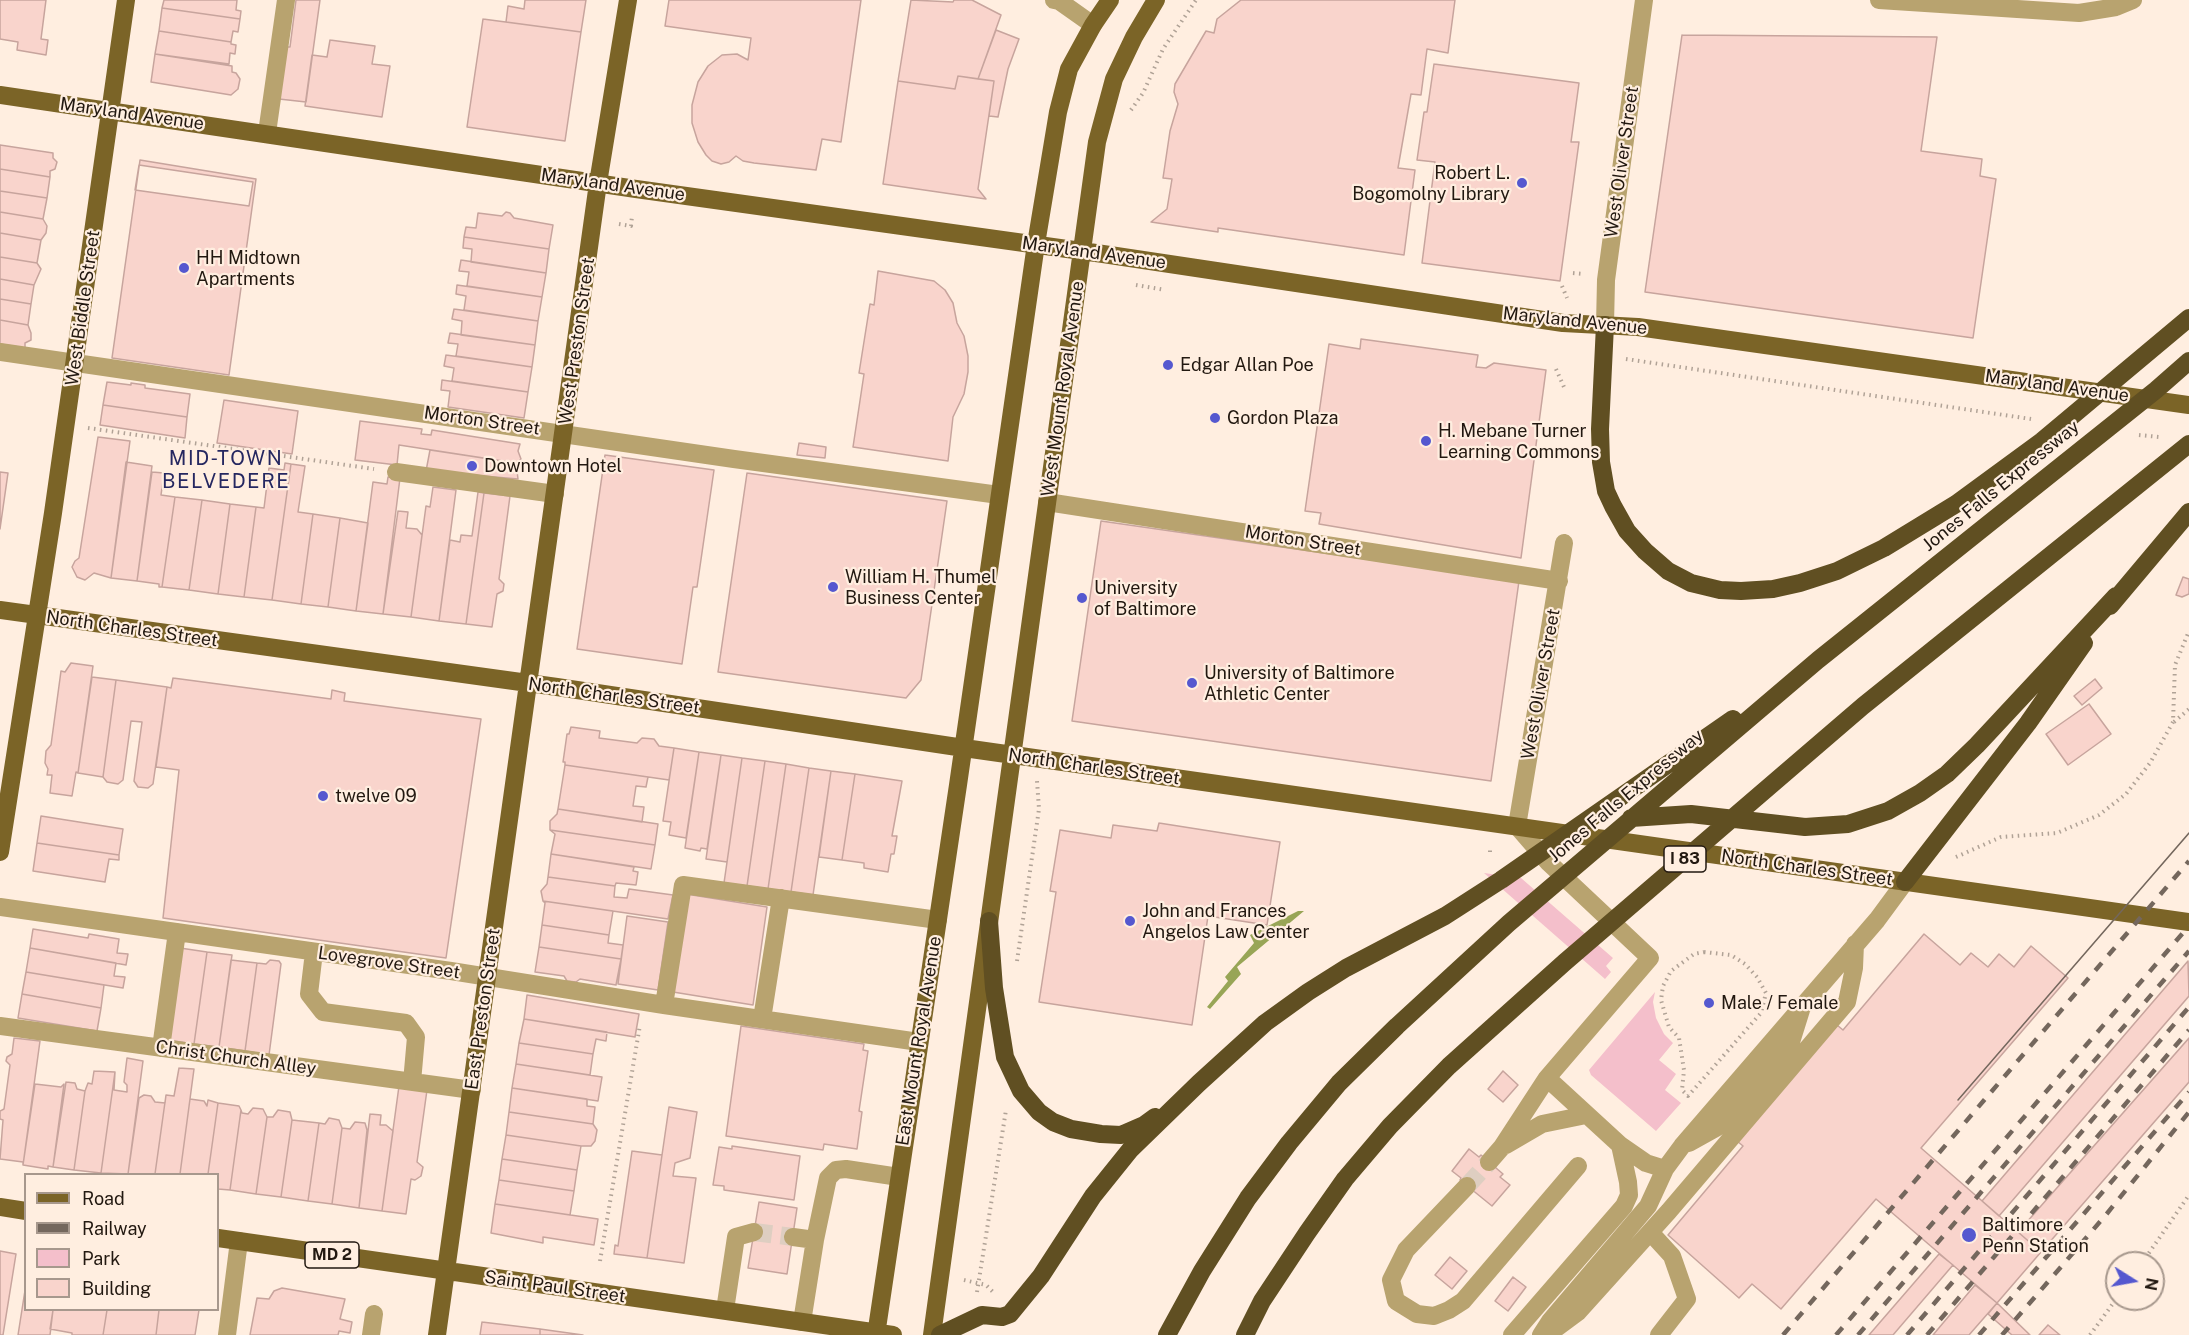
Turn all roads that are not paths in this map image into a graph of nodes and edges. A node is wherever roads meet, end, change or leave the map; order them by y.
1 (126, 0) edge
2 (286, 0) edge
3 (628, 0) edge
4 (1054, 0) edge
5 (1104, 0) edge
6 (1110, 0) edge
7 (1156, 0) edge
8 (1644, 0) edge
9 (1880, 0) edge
10 (2133, 0) edge
11 (1093, 25) junction
12 (0, 95) edge
13 (112, 110) junction
14 (267, 133) junction
15 (598, 183) junction
16 (1036, 244) junction
17 (1082, 250) junction
18 (2189, 318) edge
19 (1605, 325) junction
20 (0, 352) edge
21 (2189, 361) edge
22 (75, 362) junction
23 (2189, 405) edge
24 (564, 433) junction
25 (2189, 444) edge
26 (396, 472) road end
27 (555, 494) junction
28 (999, 495) junction
29 (1047, 502) junction
30 (2189, 512) edge
31 (1564, 543) dead end
32 (1558, 580) junction
33 (2116, 596) junction
34 (0, 610) edge
35 (37, 615) junction
36 (1818, 660) junction
37 (529, 683) junction
38 (964, 748) junction
39 (1012, 755) junction
40 (1523, 829) junction
41 (1550, 831) junction
42 (0, 852) edge
43 (1905, 882) junction
44 (781, 898) junction
45 (0, 908) edge
46 (938, 920) junction
47 (989, 921) junction
48 (2189, 922) edge
49 (177, 932) junction
50 (1855, 944) junction
51 (314, 952) junction
52 (488, 977) junction
53 (664, 1005) junction
54 (762, 1019) junction
55 (0, 1026) edge
56 (919, 1042) junction
57 (161, 1048) junction
58 (1547, 1078) junction
59 (412, 1082) junction
60 (1199, 1083) junction
61 (472, 1090) junction
62 (1586, 1115) junction
63 (1620, 1145) junction
64 (1502, 1147) junction
65 (1489, 1161) tunnel mouth
66 (1578, 1166) dead end
67 (1665, 1169) junction
68 (899, 1177) junction
69 (1467, 1186) tunnel mouth
70 (0, 1207) edge
71 (24, 1211) edge
72 (754, 1232) dead end
73 (1650, 1232) junction
74 (793, 1237) tunnel mouth
75 (219, 1238) edge
76 (815, 1240) junction
77 (239, 1241) junction
78 (446, 1272) junction
79 (725, 1310) junction
80 (374, 1314) dead end
81 (802, 1322) junction
82 (881, 1334) edge
83 (226, 1335) edge
84 (371, 1335) edge
85 (437, 1335) edge
86 (932, 1335) edge
87 (940, 1335) edge
88 (1167, 1335) edge
89 (1245, 1335) edge
90 (1512, 1335) edge
91 (1540, 1335) edge
92 (1547, 1335) edge
93 (1659, 1335) edge

1 - 13 main road, West Biddle Street
2 - 14 street
3 - 15 main road, West Preston Street
4 - 11 street
5 - 11 main road
6 - 11 main road
7 - 17 main road, West Mount Royal Avenue
8 - 19 street, West Oliver Street
9 - 10 street
11 - 16 main road
12 - 13 main road, Maryland Avenue
13 - 14 main road, Maryland Avenue
13 - 22 main road, West Biddle Street
14 - 15 main road, Maryland Avenue
15 - 16 main road, Maryland Avenue
15 - 24 main road, West Preston Street
16 - 17 main road, Maryland Avenue
16 - 28 main road
17 - 19 main road, Maryland Avenue
17 - 29 main road, West Mount Royal Avenue
18 - 19 highway
19 - 23 main road, Maryland Avenue
20 - 22 street, Morton Street
21 - 36 highway, Jones Falls Expressway
22 - 24 street, Morton Street
22 - 35 main road, West Biddle Street
24 - 27 main road, West Preston Street
24 - 28 street, Morton Street
25 - 89 highway, I 83
26 - 27 street
27 - 37 main road, West Preston Street
28 - 38 main road
29 - 32 street, Morton Street
29 - 39 main road, West Mount Royal Avenue
30 - 33 highway
31 - 32 street, West Oliver Street
32 - 40 street, West Oliver Street
33 - 41 highway
33 - 43 highway
34 - 35 main road, North Charles Street
35 - 37 main road, North Charles Street
35 - 42 main road, West Biddle Street
36 - 60 highway
36 - 88 highway, Jones Falls Expressway
37 - 38 main road, North Charles Street
37 - 52 main road, East Preston Street
38 - 39 main road, North Charles Street
38 - 46 main road, East Mount Royal Avenue
39 - 40 main road, North Charles Street
39 - 47 main road
40 - 41 main road, North Charles Street
40 - 58 street
41 - 43 main road, North Charles Street
43 - 48 main road, North Charles Street
43 - 50 street
44 - 46 street
44 - 53 street
44 - 54 street
45 - 49 street, Lovegrove Street
46 - 56 main road, East Mount Royal Avenue
47 - 60 highway
47 - 86 main road
49 - 51 street, Lovegrove Street
49 - 57 street
50 - 67 street
50 - 73 street
51 - 52 street, Lovegrove Street
51 - 59 street
52 - 53 street, Lovegrove Street
52 - 61 main road, East Preston Street
53 - 54 street, Lovegrove Street
54 - 56 street, Lovegrove Street
55 - 57 street, Christ Church Alley
56 - 68 main road, East Mount Royal Avenue
57 - 59 street, Christ Church Alley
58 - 62 street
58 - 64 street
59 - 61 street, Christ Church Alley
60 - 87 highway
61 - 78 main road, East Preston Street
62 - 63 street
62 - 64 street
63 - 67 street
63 - 90 street
64 - 65 street
66 - 69 street
67 - 91 street
68 - 76 street
68 - 82 main road, East Mount Royal Avenue
70 - 71 main road
72 - 79 street
73 - 92 street
73 - 93 street
74 - 76 street
75 - 77 main road, Saint Paul Street / MD 2
76 - 81 street
77 - 78 main road, Saint Paul Street / MD 2
77 - 83 street
78 - 79 main road, Saint Paul Street / MD 2
78 - 85 main road, East Preston Street
79 - 81 main road, Saint Paul Street / MD 2
80 - 84 street
81 - 82 main road, Saint Paul Street / MD 2

